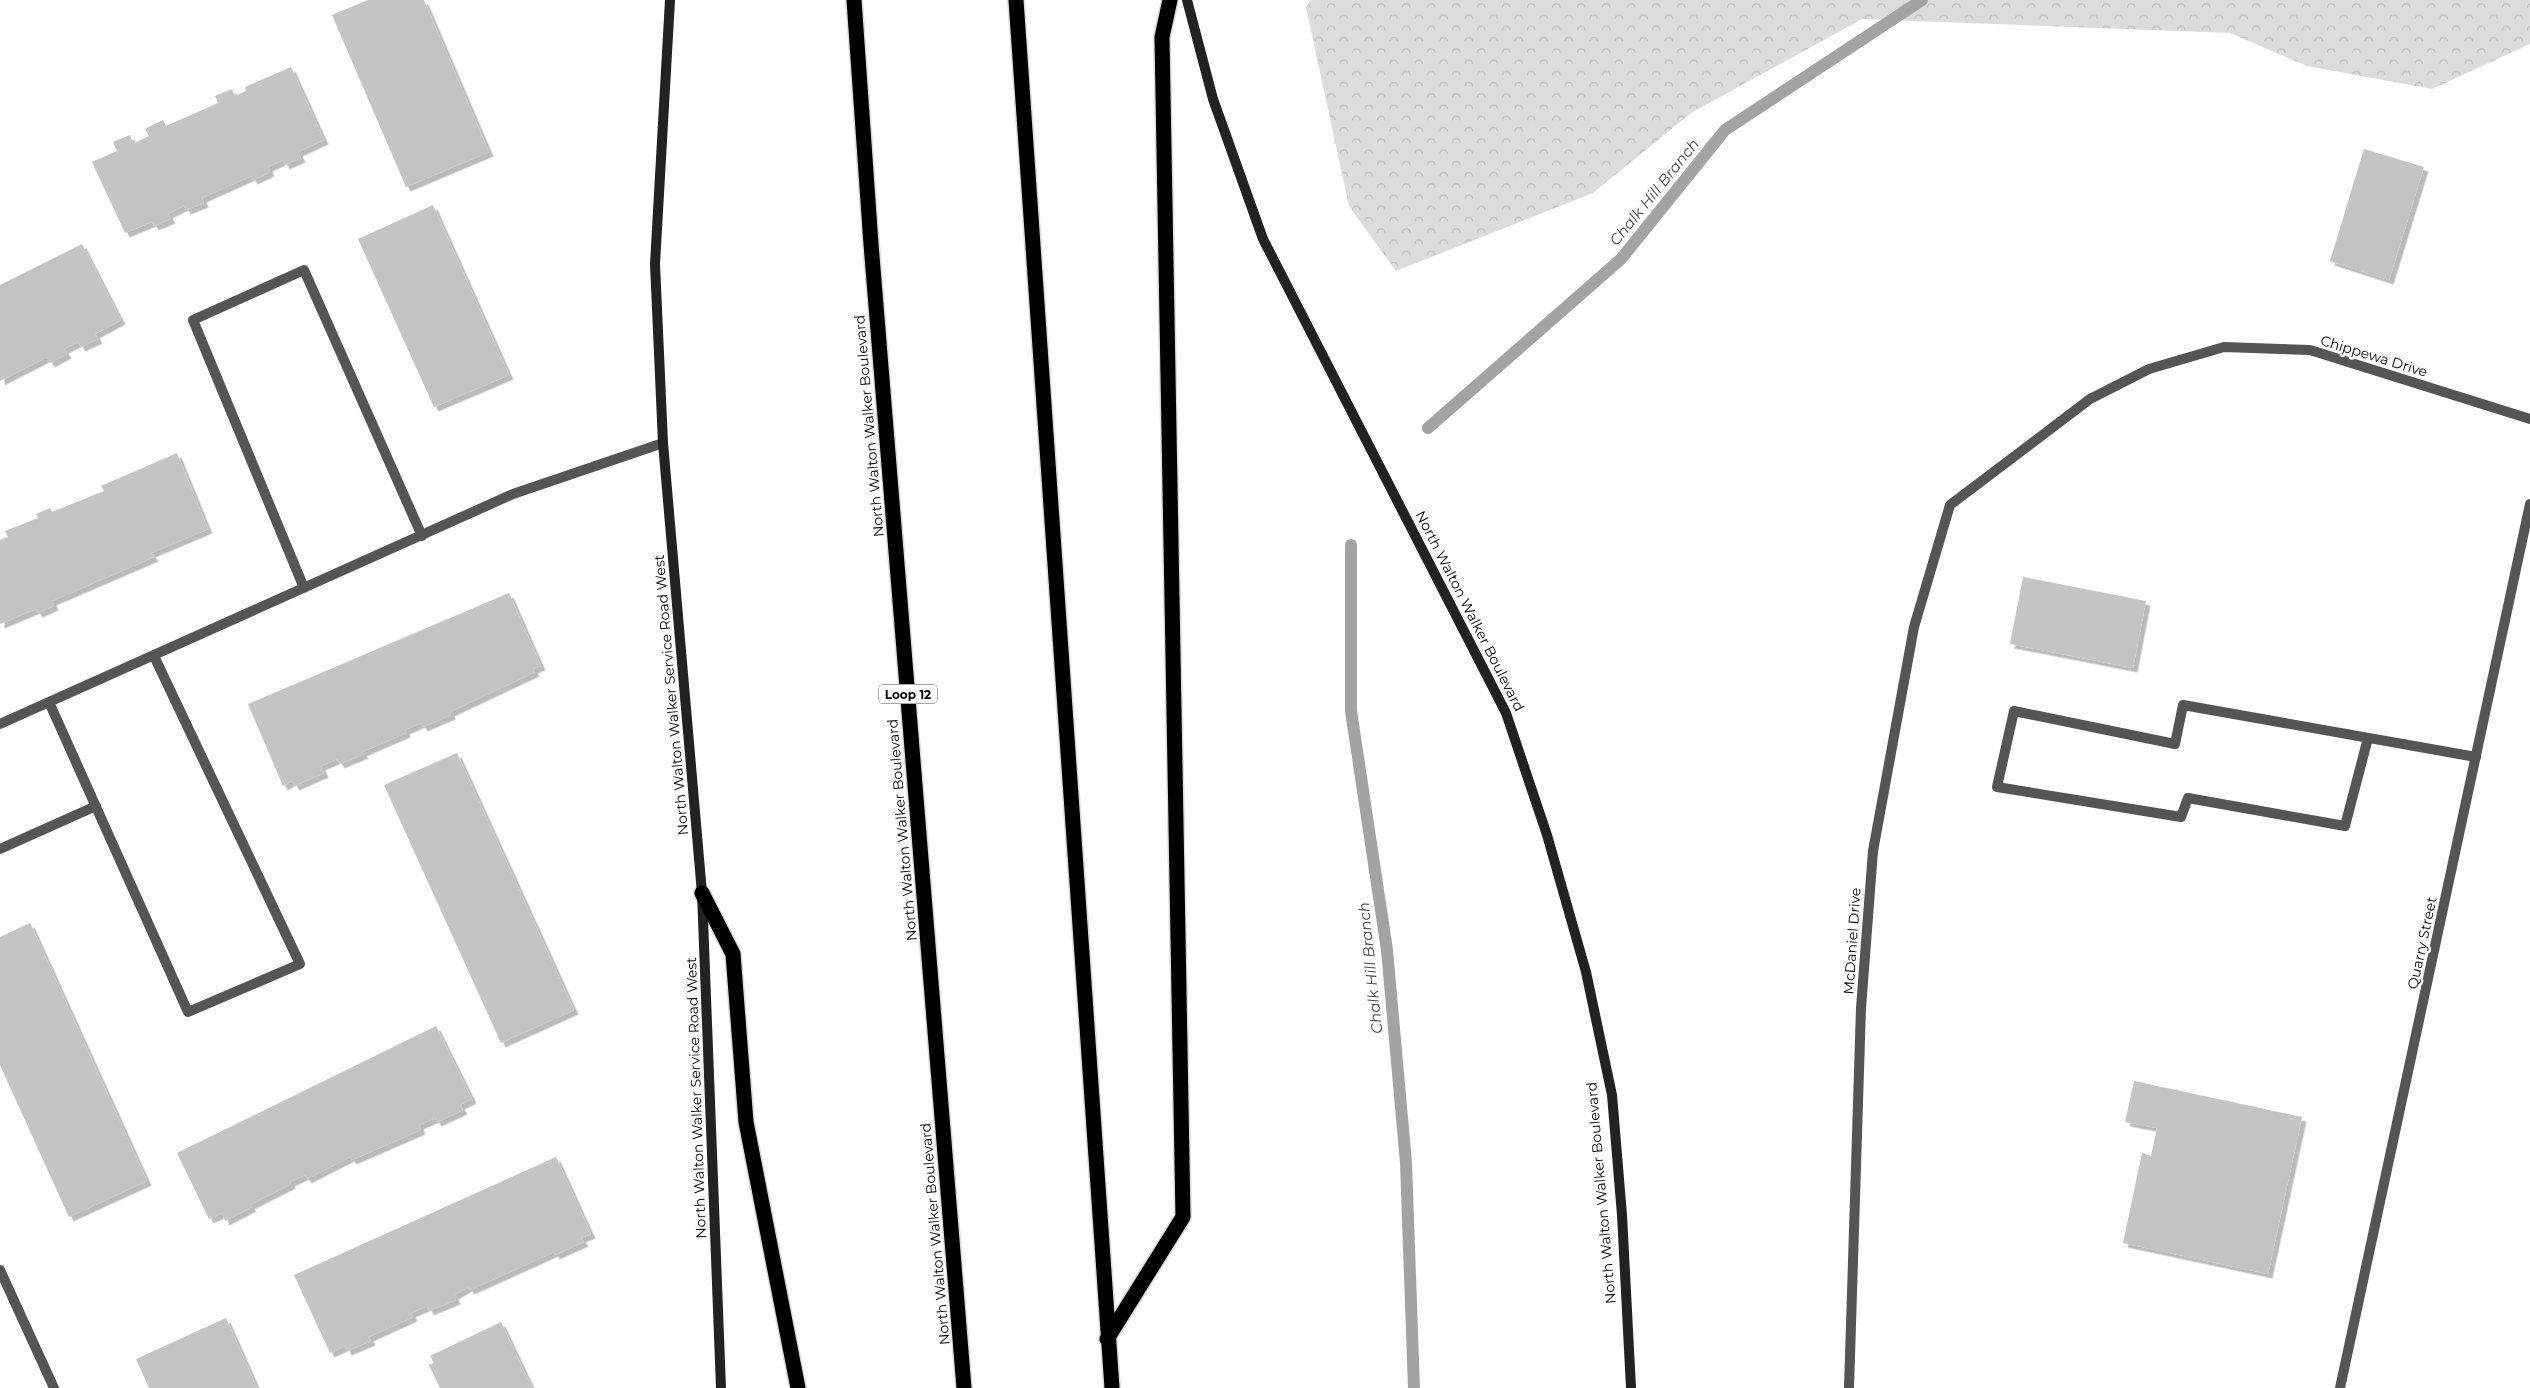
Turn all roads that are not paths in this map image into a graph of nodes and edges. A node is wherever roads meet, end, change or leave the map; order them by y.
1 (670, 0) edge
2 (854, 0) edge
3 (1016, 0) edge
4 (1170, 0) edge
5 (1187, 0) edge
6 (2530, 419) edge
7 (662, 443) junction
8 (2530, 504) edge
9 (1950, 505) joint
10 (422, 536) junction
11 (304, 588) junction
12 (154, 656) junction
13 (49, 702) junction
14 (0, 724) edge
15 (2368, 738) junction
16 (2476, 757) junction
17 (96, 806) junction
18 (0, 849) edge
19 (702, 893) junction
20 (0, 1271) edge
21 (1107, 1339) junction
22 (54, 1388) edge
23 (721, 1388) edge
24 (798, 1388) edge
25 (964, 1388) edge
26 (1112, 1388) edge
27 (1631, 1388) edge
28 (1849, 1388) edge
29 (2340, 1388) edge

1 - 7 main road, North Walton Walker Service Road West
2 - 25 highway, North Walton Walker Boulevard / Loop 12
3 - 21 highway
4 - 21 highway
5 - 27 main road, North Walton Walker Boulevard
6 - 9 street, Chippewa Drive
7 - 10 street
7 - 19 main road, North Walton Walker Service Road West
8 - 16 street, Quarry Street
9 - 28 street, McDaniel Drive
10 - 11 street
10 - 11 street
11 - 12 street
12 - 13 street
12 - 17 street
13 - 14 street
13 - 17 street
15 - 15 street
15 - 16 street
16 - 29 street, Quarry Street
17 - 18 street
19 - 23 main road, North Walton Walker Service Road West
19 - 24 highway
20 - 22 street
21 - 26 highway

